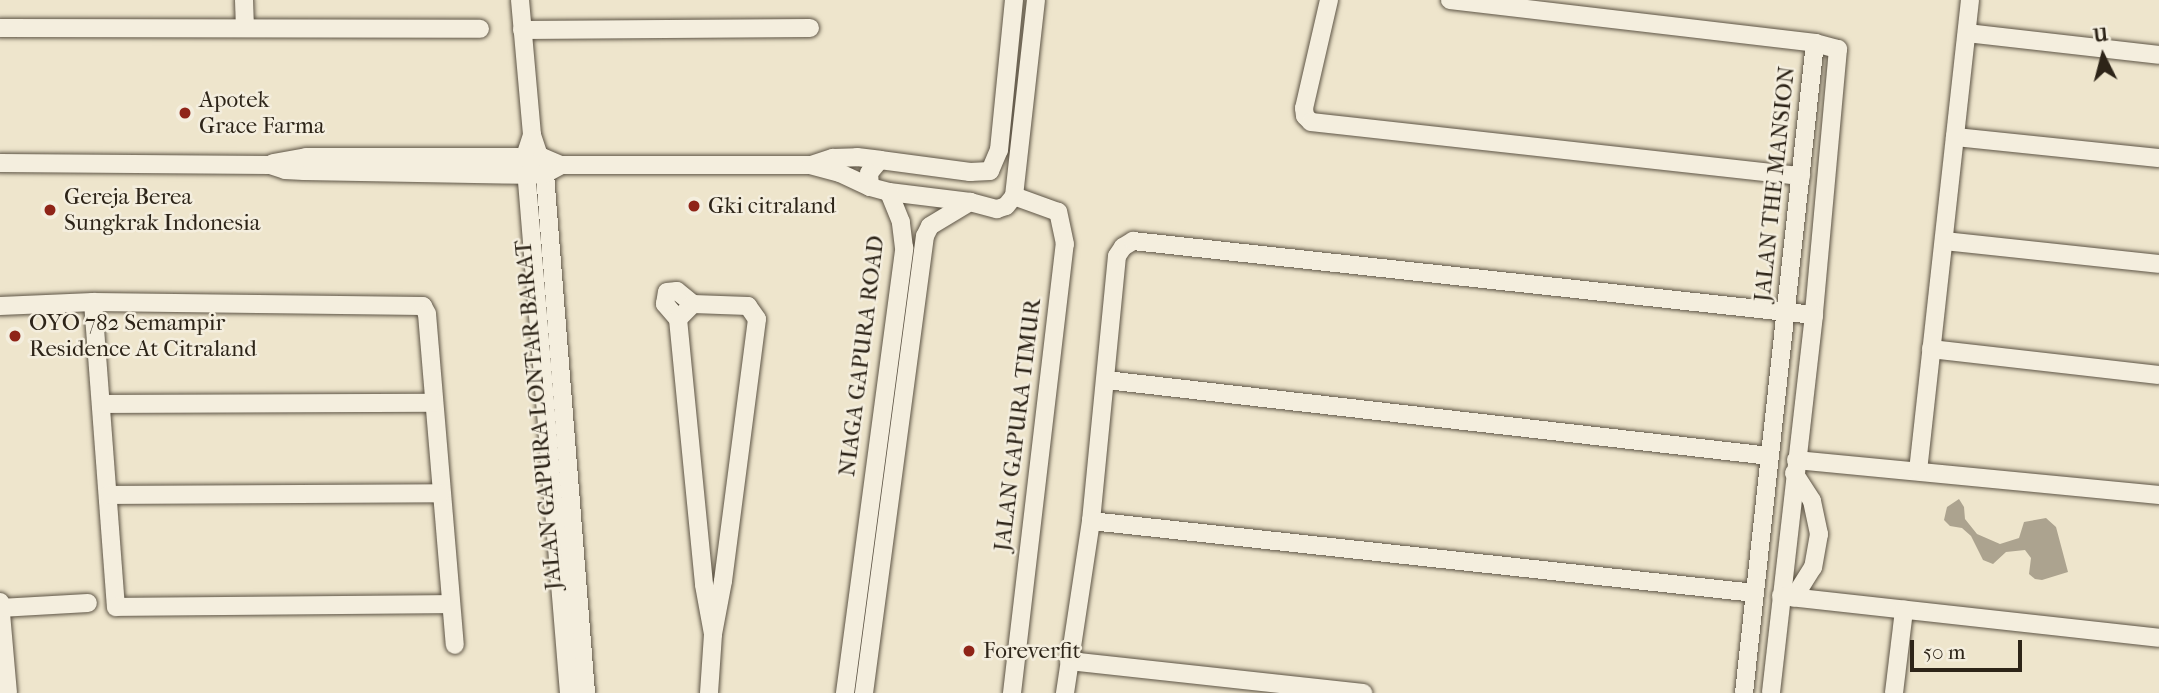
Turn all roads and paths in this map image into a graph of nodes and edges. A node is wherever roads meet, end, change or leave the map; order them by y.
1 (244, 0) edge
2 (520, 0) edge
3 (1014, 0) edge
4 (1035, 0) edge
5 (1329, 0) edge
6 (1450, 0) edge
7 (1970, 0) edge
8 (0, 27) edge
9 (245, 27) junction
10 (810, 28) dead end
11 (480, 29) dead end
12 (522, 30) junction
13 (1967, 33) junction
14 (1815, 43) junction
15 (2159, 55) edge
16 (1955, 137) junction
17 (2159, 158) edge
18 (880, 160) junction
19 (0, 163) edge
20 (811, 165) junction
21 (534, 166) junction
22 (1801, 176) junction
23 (870, 187) junction
24 (889, 192) junction
25 (1013, 195) junction
26 (970, 202) junction
27 (1944, 241) junction
28 (2159, 264) edge
29 (93, 302) junction
30 (692, 304) junction
31 (0, 306) edge
32 (1786, 312) junction
33 (1814, 315) junction
34 (678, 319) junction
35 (1931, 349) junction
36 (2159, 375) edge
37 (1106, 380) junction
38 (434, 403) junction
39 (102, 404) junction
40 (1770, 456) junction
41 (1795, 466) junction
42 (1918, 471) junction
43 (440, 494) junction
44 (109, 495) junction
45 (2159, 495) edge
46 (1091, 521) junction
47 (1755, 593) junction
48 (1788, 597) junction
49 (0, 602) edge
50 (88, 603) dead end
51 (451, 604) junction
52 (0, 608) edge
53 (1904, 610) junction
54 (713, 634) junction
55 (2159, 638) edge
56 (455, 645) dead end
57 (1069, 661) junction
58 (8, 693) edge
59 (569, 693) edge
60 (586, 693) edge
61 (709, 693) edge
62 (845, 693) edge
63 (864, 693) edge
64 (1012, 693) edge
65 (1065, 693) edge
66 (1363, 693) edge
67 (1744, 693) edge
68 (1771, 693) edge
69 (1894, 693) edge

1 - 9 street
2 - 12 street, JALAN GAPURA LONTAR BARAT
3 - 18 street
4 - 25 street
5 - 22 street
6 - 14 street
7 - 13 street
8 - 9 street
9 - 11 street
10 - 12 street
12 - 21 street, JALAN GAPURA LONTAR BARAT
13 - 15 street
13 - 16 street
14 - 22 street, JALAN THE MANSION
14 - 33 street, JALAN THE MANSION
16 - 17 street
16 - 27 street
18 - 20 street
18 - 23 street
19 - 21 street
20 - 21 street
20 - 23 street
21 - 59 street, JALAN GAPURA LONTAR BARAT
21 - 60 street, JALAN GAPURA LONTAR BARAT
22 - 32 street, JALAN THE MANSION
23 - 24 street
24 - 26 street
24 - 62 street, NIAGA GAPURA ROAD
25 - 26 street
25 - 64 street, JALAN GAPURA TIMUR
26 - 63 street, NIAGA GAPURA ROAD
27 - 28 street
27 - 35 street
29 - 31 street
29 - 38 street
29 - 39 street
30 - 34 street
30 - 34 street
30 - 54 street
32 - 33 street
32 - 37 street
32 - 40 street, JALAN THE MANSION
33 - 41 street, JALAN THE MANSION
34 - 54 street
35 - 36 street
35 - 42 street
37 - 40 street
37 - 46 street
38 - 39 street
38 - 43 street
39 - 44 street
40 - 47 street, JALAN THE MANSION
41 - 42 street
41 - 48 street, JALAN THE MANSION
41 - 48 street
42 - 45 street
43 - 44 street
43 - 51 street
44 - 51 street
46 - 47 street
46 - 57 street
47 - 67 street, JALAN THE MANSION
48 - 53 street
48 - 68 street, JALAN THE MANSION
49 - 52 street
50 - 52 street
51 - 56 street
52 - 58 street
53 - 55 street
53 - 69 street
54 - 61 street
57 - 65 street
57 - 66 street

